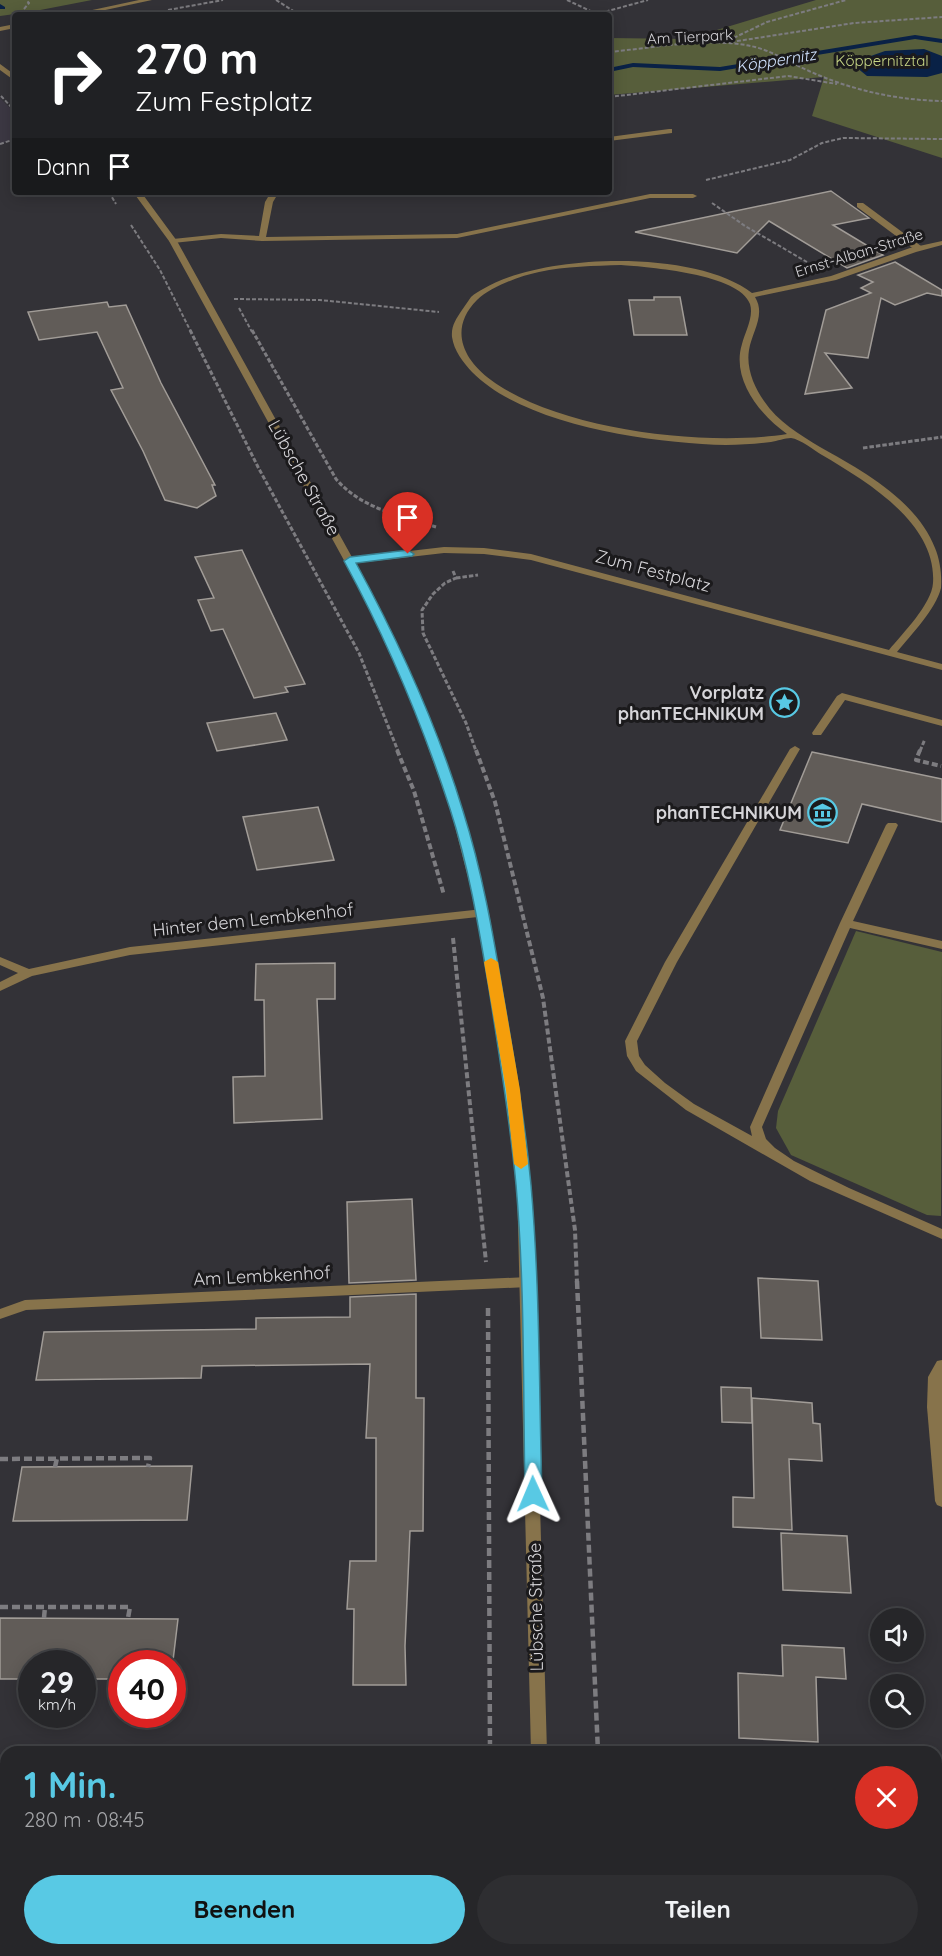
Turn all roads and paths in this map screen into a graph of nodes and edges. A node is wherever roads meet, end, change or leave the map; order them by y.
1 (149, 0) edge
2 (276, 0) edge
3 (567, 0) edge
4 (648, 0) edge
5 (846, 0) edge
6 (87, 12) edge
7 (295, 12) dead end
8 (593, 12) edge
9 (604, 12) edge
10 (942, 17) edge
11 (721, 44) junction
12 (612, 52) edge
13 (0, 66) edge
14 (12, 76) edge
15 (844, 85) junction
16 (0, 95) edge
17 (612, 98) edge
18 (942, 101) edge
19 (12, 108) edge
20 (669, 131) dead end
21 (612, 139) edge
22 (942, 139) edge
23 (139, 195) edge
24 (274, 195) edge
25 (693, 196) junction
26 (861, 205) dead end
27 (262, 239) junction
28 (172, 241) junction
29 (942, 243) edge
30 (918, 248) junction
31 (833, 278) junction
32 (749, 296) junction
33 (461, 315) junction
34 (795, 435) junction
35 (942, 437) edge
36 (826, 453) junction
37 (442, 528) dead end
38 (350, 561) junction
39 (892, 652) junction
40 (942, 667) edge
41 (942, 723) edge
42 (817, 733) dead end
43 (795, 749) dead end
44 (892, 825) dead end
45 (483, 913) junction
46 (846, 923) junction
47 (942, 945) edge
48 (0, 961) edge
49 (28, 973) junction
50 (0, 987) edge
51 (774, 1154) junction
52 (942, 1234) edge
53 (528, 1282) junction
54 (0, 1314) edge
55 (942, 1365) edge
56 (57, 1458) junction
57 (0, 1459) edge
58 (55, 1467) dead end
59 (148, 1467) dead end
60 (942, 1501) edge
61 (0, 1607) edge
62 (45, 1607) junction
63 (44, 1618) dead end
64 (128, 1618) dead end
65 (539, 1746) edge

1 - 6 street
2 - 7 path
3 - 8 path
4 - 9 path
5 - 11 path
10 - 11 path
11 - 12 path, Am Tierpark
11 - 15 path, Am Tierpark
13 - 14 street
15 - 17 path
15 - 18 path, Am Tierpark
16 - 19 path
20 - 21 street
22 - 25 path
23 - 28 street, Lübsche Straße
24 - 27 street
25 - 27 street
25 - 31 path
26 - 30 street
27 - 28 street
28 - 38 street, Lübsche Straße
29 - 30 street, Ernst-Alban-Straße
30 - 31 street, Ernst-Alban-Straße
31 - 32 street, Ernst-Alban-Straße
32 - 33 street
32 - 34 street
33 - 34 street
33 - 37 path
34 - 36 street
35 - 36 path
36 - 39 street
38 - 39 street, Zum Festplatz
38 - 45 street, Lübsche Straße
39 - 40 street, Zum Festplatz
41 - 42 street
43 - 51 street
44 - 46 street
45 - 49 street, Hinter dem Lembkenhof
45 - 53 street, Lübsche Straße
46 - 47 street
46 - 51 street
48 - 49 street
49 - 50 street, Hinter dem Lembkenhof
51 - 52 street
53 - 54 street, Am Lembkenhof
53 - 65 street, Lübsche Straße
55 - 60 street
56 - 57 path
56 - 58 path
56 - 59 path
61 - 62 path
62 - 63 path
62 - 64 path

